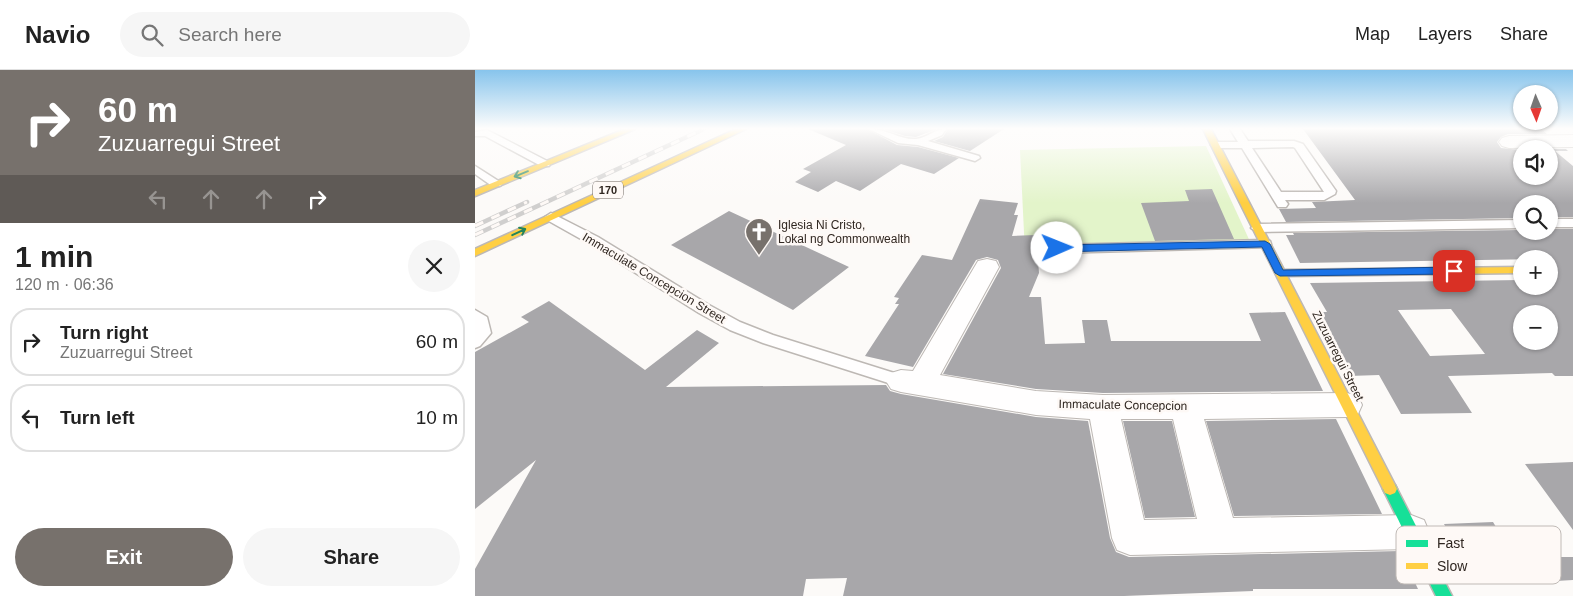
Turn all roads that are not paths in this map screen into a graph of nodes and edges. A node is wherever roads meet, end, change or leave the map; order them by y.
1 (525, 154) edge
2 (571, 154) edge
3 (689, 154) edge
4 (959, 154) edge
5 (1220, 154) edge
6 (1250, 154) edge
7 (1304, 154) edge
8 (975, 158) dead end
9 (545, 164) junction
10 (475, 169) edge
11 (496, 184) junction
12 (475, 193) edge
13 (551, 217) junction
14 (1558, 223) edge
15 (1573, 223) edge
16 (1513, 224) edge
17 (1257, 228) junction
18 (1265, 244) junction
19 (1057, 248) dead end
20 (475, 253) edge
21 (987, 267) dead end
22 (1513, 270) edge
23 (1280, 273) junction
24 (475, 315) edge
25 (475, 342) edge
26 (911, 382) junction
27 (1347, 405) junction
28 (1185, 406) junction
29 (1103, 407) junction
30 (1408, 526) edge
31 (1396, 532) edge
32 (1220, 537) junction
33 (1438, 584) edge
34 (1444, 596) edge

1 - 9 lane
2 - 9 street
3 - 13 street, 170
4 - 8 lane
5 - 17 street, Zuzuarregui Street
6 - 7 lane
9 -> 11 street
10 - 11 lane
11 - 12 street
20 -> 13 street, 170
13 - 26 lane, Immaculate Concepcion Street
14 - 15 lane
16 - 17 lane
17 - 18 street, Zuzuarregui Street
18 - 19 lane
18 - 23 street, Zuzuarregui Street
21 - 26 street
22 - 23 street
23 - 27 street, Zuzuarregui Street
24 - 25 lane
26 - 29 street, Immaculate Concepcion
27 - 28 street, Immaculate Concepcion
27 - 30 street, Zuzuarregui Street
28 - 29 street, Immaculate Concepcion
28 - 32 street
29 - 32 street
31 - 32 street
33 - 34 street, Zuzuarregui Street

